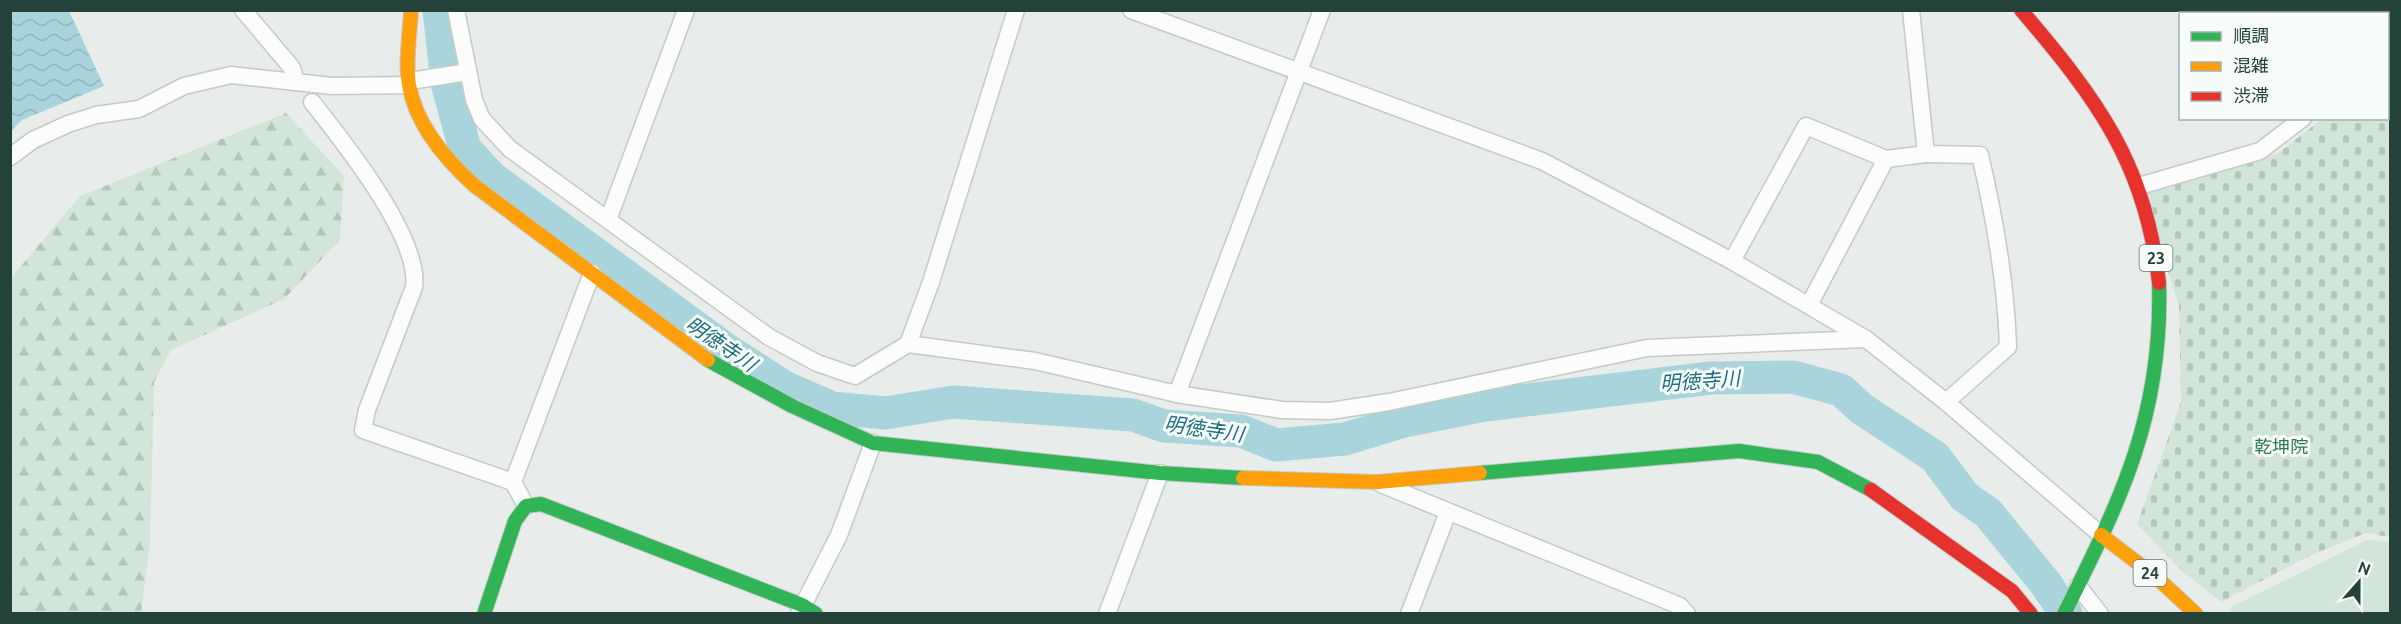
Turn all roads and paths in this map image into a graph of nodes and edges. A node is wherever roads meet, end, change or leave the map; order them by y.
1 (243, 10) edge
2 (411, 10) edge
3 (456, 10) edge
4 (686, 10) edge
5 (1016, 10) edge
6 (1131, 10) edge
7 (1322, 10) edge
8 (1911, 10) edge
9 (2021, 10) edge
10 (463, 72) junction
11 (1297, 72) junction
12 (296, 81) junction
13 (413, 82) junction
14 (312, 102) dead end
15 (2300, 120) edge
16 (1926, 154) junction
17 (10, 157) edge
18 (1886, 159) junction
19 (2139, 186) junction
20 (608, 220) junction
21 (1732, 261) junction
22 (592, 273) junction
23 (1809, 305) junction
24 (1866, 339) junction
25 (908, 345) junction
26 (1177, 394) junction
27 (1946, 402) junction
28 (873, 443) junction
29 (1160, 473) junction
30 (513, 482) junction
31 (1377, 482) junction
32 (526, 506) junction
33 (1448, 512) junction
34 (2101, 535) junction
35 (2078, 586) junction
36 (806, 611) edge
37 (484, 614) edge
38 (1107, 614) edge
39 (1409, 614) edge
40 (1687, 614) edge
41 (2031, 614) edge
42 (2064, 614) edge
43 (2100, 614) edge
44 (2196, 614) edge

1 - 12 street
2 - 13 street
3 - 10 street
4 - 20 street
5 - 25 street
6 - 11 street
7 - 11 street
8 - 16 street
9 - 19 street, 23
10 - 13 street
10 - 20 street
11 - 21 street
11 - 26 street
12 - 13 street
12 - 17 street
13 - 22 street
14 - 30 street
15 - 19 street
16 - 18 street
16 - 27 street
18 - 21 street
18 - 23 street
19 - 34 street, 23
20 - 25 street
21 - 23 street
22 - 28 street
22 - 30 street
23 - 24 street
24 - 26 street
24 - 27 street
25 - 26 street
27 - 34 street
28 - 29 street
28 - 36 street
29 - 31 street
29 - 38 street
30 - 32 street
31 - 33 street
31 - 41 street
32 - 36 street
32 - 37 street
33 - 39 street
33 - 40 street
34 - 35 street, 23
34 - 44 street, 24
35 - 42 street, 23
35 - 43 street

